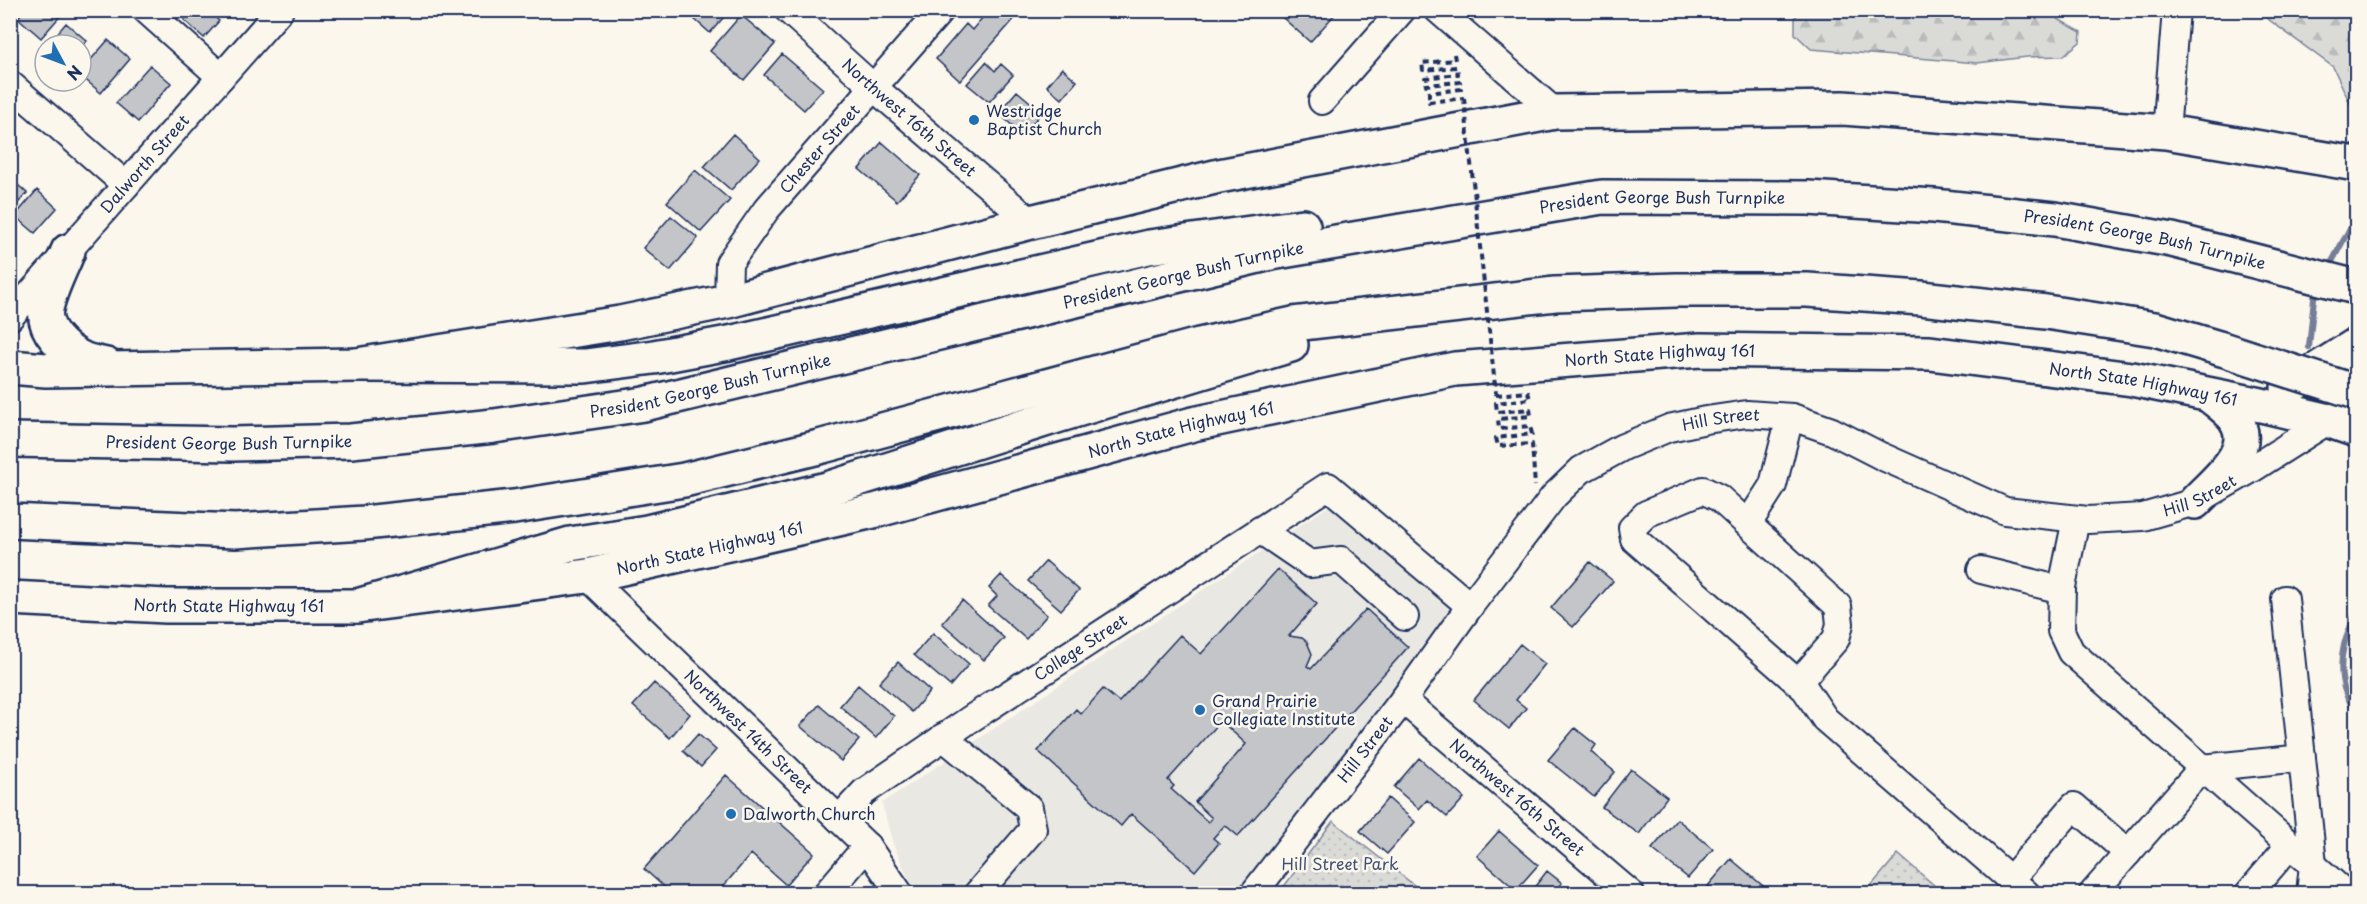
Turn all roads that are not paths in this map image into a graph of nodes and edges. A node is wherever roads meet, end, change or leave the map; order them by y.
1 (146, 10) edge
2 (280, 10) edge
3 (788, 10) edge
4 (940, 10) edge
5 (1402, 10) edge
6 (2176, 10) edge
7 (1449, 14) edge
8 (221, 77) junction
9 (10, 84) edge
10 (873, 87) junction
11 (1322, 101) dead end
12 (1555, 112) junction
13 (2166, 132) junction
14 (2356, 164) edge
15 (126, 185) junction
16 (1602, 197) junction
17 (1031, 222) junction
18 (68, 251) junction
19 (2356, 287) edge
20 (728, 301) junction
21 (1415, 309) junction
22 (10, 317) edge
23 (2356, 345) edge
24 (2222, 349) junction
25 (357, 365) junction
26 (10, 368) edge
27 (116, 368) junction
28 (46, 370) junction
29 (2356, 377) edge
30 (10, 384) edge
31 (2356, 392) edge
32 (2209, 395) junction
33 (2356, 403) edge
34 (2261, 405) junction
35 (1790, 417) junction
36 (2343, 425) edge
37 (10, 440) edge
38 (2195, 502) junction
39 (2076, 519) junction
40 (10, 521) edge
41 (1748, 524) junction
42 (1260, 530) junction
43 (1981, 570) dead end
44 (586, 576) junction
45 (2062, 590) junction
46 (10, 598) edge
47 (2285, 599) dead end
48 (357, 606) junction
49 (1470, 606) junction
50 (1405, 617) dead end
51 (1798, 683) junction
52 (1402, 700) junction
53 (943, 737) junction
54 (2302, 758) junction
55 (2202, 768) junction
56 (839, 819) junction
57 (2290, 845) junction
58 (867, 846) junction
59 (2128, 853) junction
60 (2313, 864) junction
61 (2019, 886) edge
62 (826, 894) edge
63 (900, 894) edge
64 (977, 894) edge
65 (1253, 894) edge
66 (1631, 894) edge
67 (2092, 894) edge
68 (2248, 894) edge
69 (2310, 894) edge
70 (2346, 894) edge

1 - 8 street
2 - 8 street, Dalworth Street
3 - 10 street, Northwest 16th Street
4 - 10 street, Chester Street
5 - 11 street
6 - 13 street
7 - 12 street
8 - 15 street, Dalworth Street
9 - 15 street
10 - 17 street, Northwest 16th Street
10 - 20 street, Chester Street
12 - 13 main road
12 - 17 main road
13 - 14 main road
15 - 18 street, Dalworth Street
16 - 19 main road, President George Bush Turnpike
16 - 25 main road
16 - 37 main road, President George Bush Turnpike
17 - 20 main road
18 - 22 street, Dalworth Street
18 - 27 main road
20 - 25 main road
21 - 24 main road
21 - 40 main road
21 - 48 main road
23 - 34 main road
24 - 29 main road, bridge
24 - 31 main road, bridge
25 - 27 main road
26 - 28 main road
27 - 28 main road
28 - 30 main road
32 - 34 main road, North State Highway 161
32 - 38 main road
32 - 44 main road, North State Highway 161
33 - 36 street, Hill Street
34 - 36 main road, North State Highway 161
35 - 39 street, Hill Street
35 - 41 street
35 - 49 street, Hill Street
36 - 38 street, Hill Street
38 - 39 street, Hill Street
39 - 45 street
41 - 51 street
41 - 51 street
42 - 49 street, College Street
42 - 50 street
42 - 53 street, College Street
43 - 45 street
44 - 48 main road, North State Highway 161
44 - 56 street, Northwest 14th Street
45 - 55 street
46 - 48 main road, North State Highway 161
47 - 54 street
49 - 52 street, Hill Street
51 - 61 street
52 - 65 street, Hill Street
52 - 66 street, Northwest 16th Street
53 - 56 street, College Street
53 - 64 street
54 - 55 street
54 - 60 street
55 - 57 street
55 - 59 street
56 - 58 street, Northwest 14th Street
57 - 60 street
57 - 68 street
58 - 62 street
58 - 63 street, Northwest 14th Street
59 - 61 street
59 - 67 street
60 - 69 street
60 - 70 street

